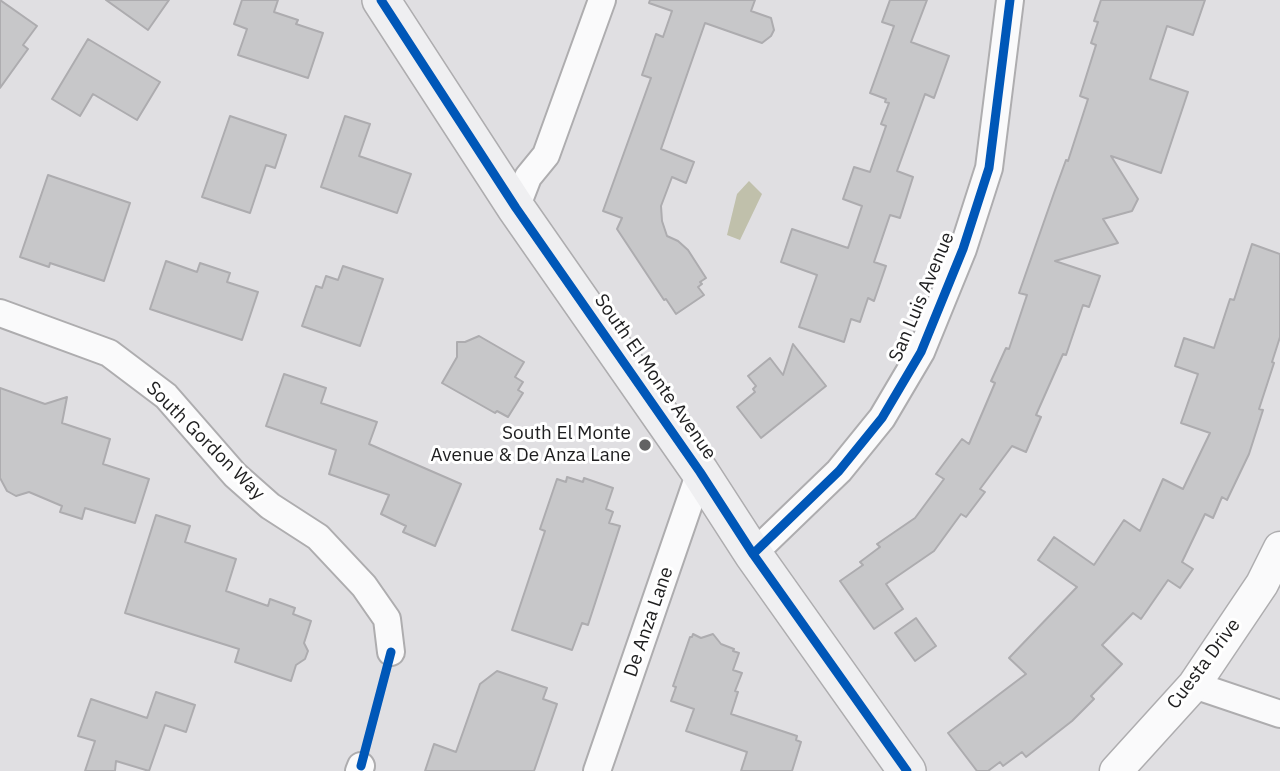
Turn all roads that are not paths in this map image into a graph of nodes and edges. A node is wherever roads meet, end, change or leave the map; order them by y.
1 (381, 0) edge
2 (602, 0) edge
3 (1010, 0) edge
4 (516, 208) junction
5 (0, 313) edge
6 (701, 472) junction
7 (1280, 548) edge
8 (753, 554) junction
9 (391, 652) dead end
10 (1194, 685) junction
11 (1280, 714) edge
12 (597, 771) edge
13 (907, 771) edge
14 (1116, 771) edge

1 - 4 main road, South El Monte Avenue
2 - 4 street
3 - 8 street, San Luis Avenue
4 - 6 main road, South El Monte Avenue
5 - 9 street, South Gordon Way
6 - 8 main road, South El Monte Avenue
6 - 12 street, De Anza Lane
7 - 10 street, Cuesta Drive
8 - 13 main road, South El Monte Avenue
10 - 11 street
10 - 14 street, Cuesta Drive

